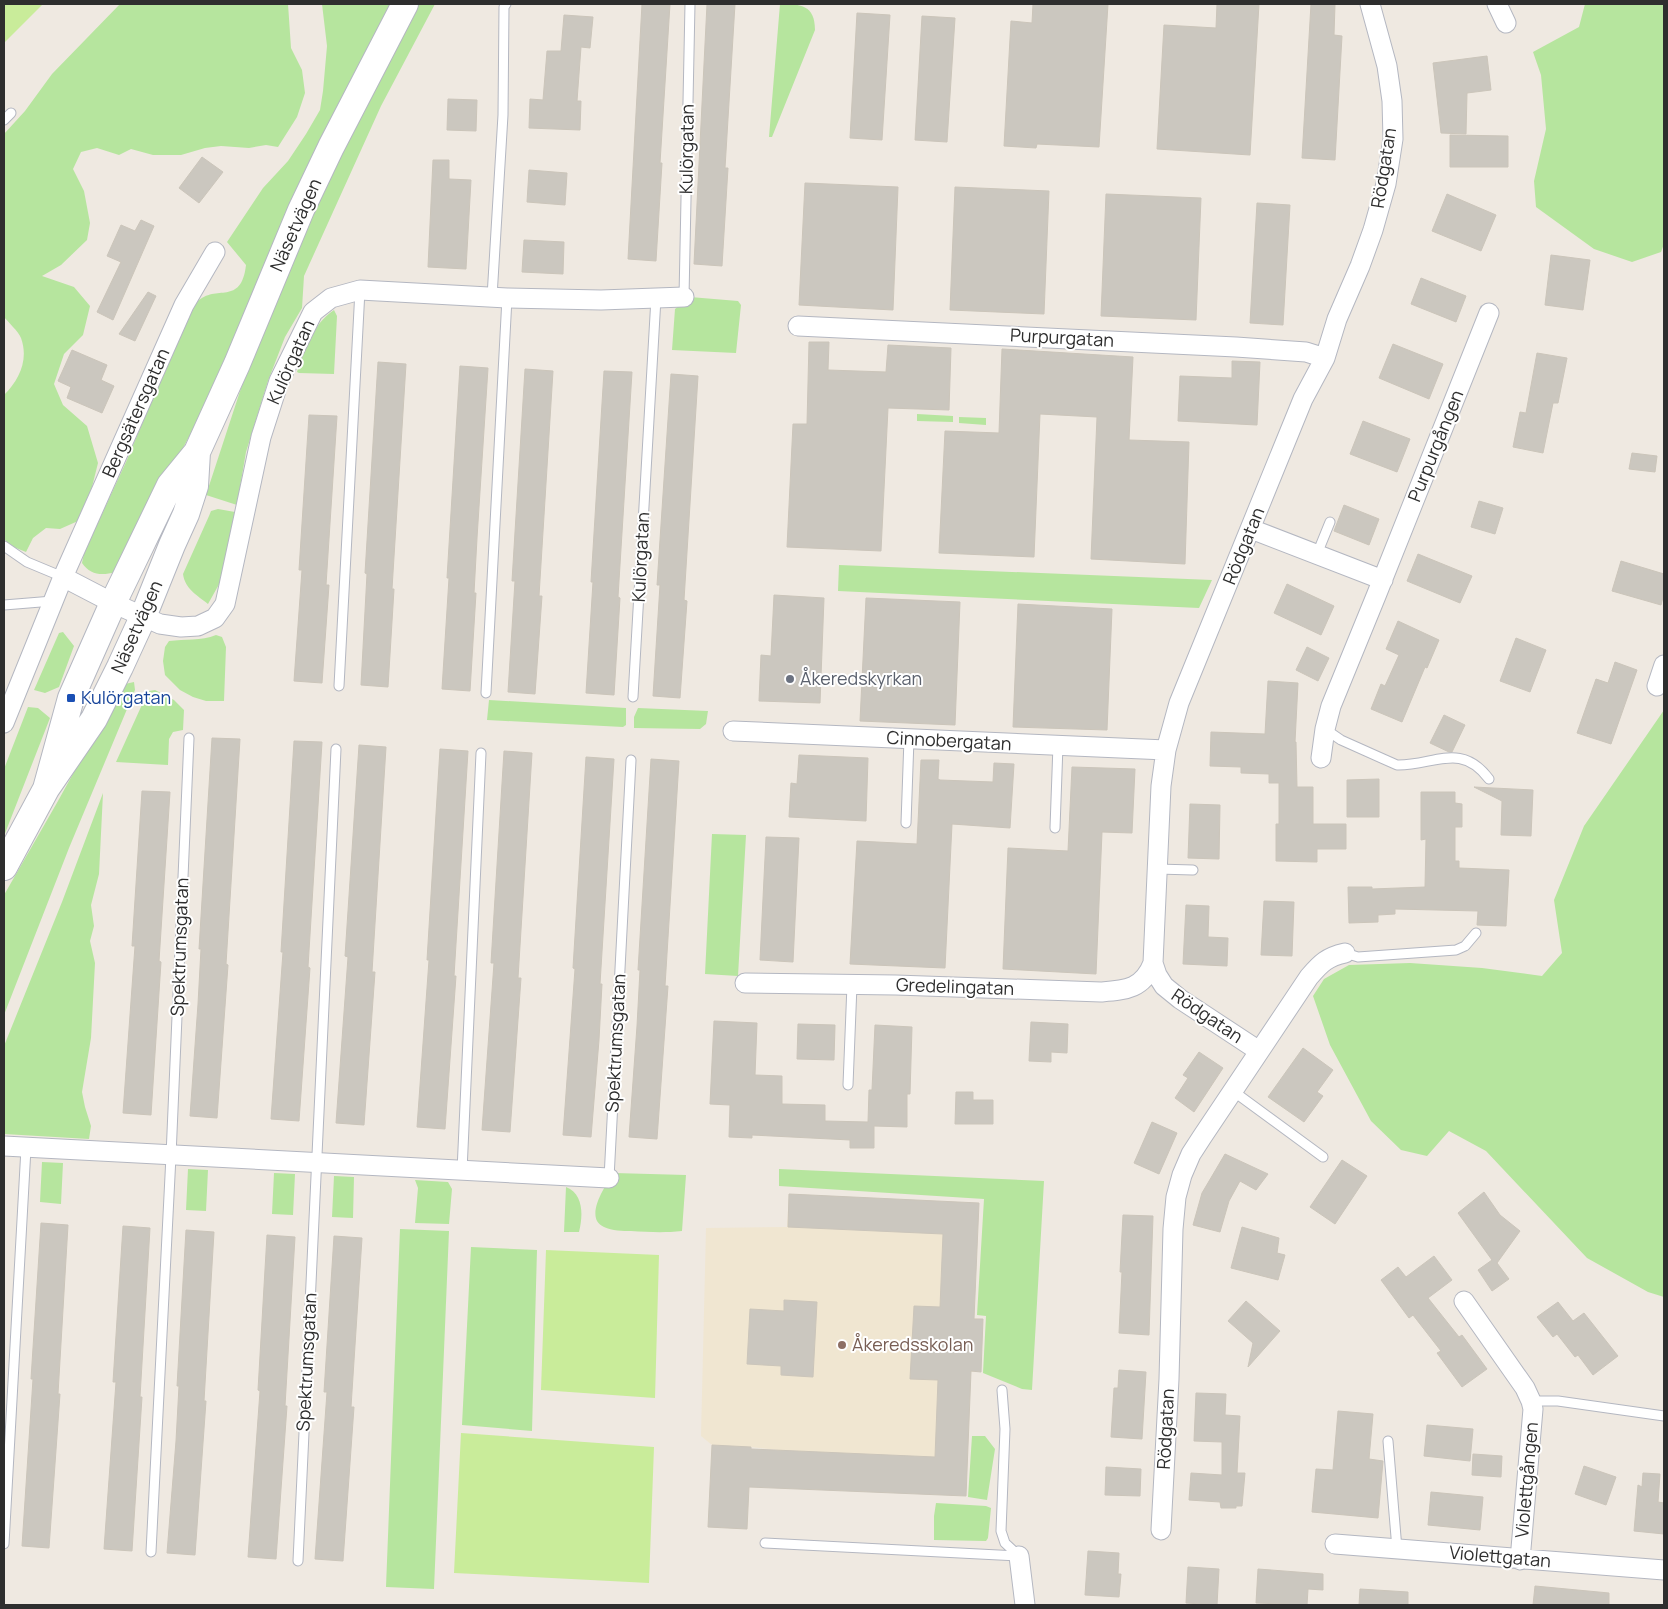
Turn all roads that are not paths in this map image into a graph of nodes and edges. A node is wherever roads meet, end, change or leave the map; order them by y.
1 (405, 4) edge
2 (506, 4) edge
3 (690, 4) edge
4 (1370, 4) edge
5 (1497, 4) edge
6 (1506, 22) dead end
7 (11, 113) dead end
8 (4, 120) edge
9 (215, 252) dead end
10 (360, 290) junction
11 (499, 297) junction
12 (684, 297) joint
13 (656, 298) junction
14 (1489, 312) dead end
15 (798, 326) dead end
16 (1325, 358) junction
17 (197, 452) junction
18 (1330, 522) dead end
19 (1251, 529) junction
20 (4, 546) edge
21 (1317, 554) junction
22 (63, 577) junction
23 (1383, 580) junction
24 (53, 600) junction
25 (113, 603) junction
26 (4, 605) edge
27 (143, 617) junction
28 (1664, 665) edge
29 (339, 686) dead end
30 (1657, 686) dead end
31 (486, 693) dead end
32 (633, 696) dead end
33 (4, 723) edge
34 (1325, 729) junction
35 (732, 731) dead end
36 (189, 738) dead end
37 (909, 739) junction
38 (1058, 745) junction
39 (336, 749) dead end
40 (1166, 750) junction
41 (481, 753) dead end
42 (1321, 758) dead end
43 (631, 760) dead end
44 (1490, 779) dead end
45 (46, 789) junction
46 (906, 823) dead end
47 (1055, 828) dead end
48 (4, 867) edge
49 (1157, 869) junction
50 (1193, 870) dead end
51 (1476, 933) dead end
52 (1345, 953) joint
53 (1153, 963) junction
54 (745, 983) dead end
55 (852, 985) junction
56 (1259, 1051) junction
57 (848, 1085) dead end
58 (1233, 1091) junction
59 (4, 1146) edge
60 (26, 1148) junction
61 (171, 1156) junction
62 (1323, 1157) dead end
63 (317, 1163) junction
64 (462, 1171) junction
65 (610, 1178) joint
66 (1464, 1301) dead end
67 (1002, 1390) dead end
68 (1531, 1401) junction
69 (1664, 1416) edge
70 (1388, 1441) dead end
71 (1161, 1530) dead end
72 (765, 1543) dead end
73 (4, 1544) edge
74 (1335, 1544) dead end
75 (1397, 1549) junction
76 (151, 1552) dead end
77 (1019, 1556) junction
78 (1520, 1560) junction
79 (298, 1561) dead end
80 (1664, 1570) edge
81 (1025, 1605) edge

1 - 17 street, Näsetvägen
2 - 11 lane
3 - 12 lane, Kulörgatan
4 - 16 street, Rödgatan
5 - 6 street
7 - 8 lane
9 - 22 street, Bergsätersgatan
10 - 11 street, Kulörgatan
10 - 27 street, Kulörgatan
10 - 29 lane
11 - 13 street, Kulörgatan
11 - 31 lane
12 - 13 street, Kulörgatan
13 - 32 lane, Kulörgatan
14 - 23 street, Purpurgången
15 - 16 street, Purpurgatan
16 - 19 street, Rödgatan
17 - 25 street, Näsetvägen
17 - 27 street, Näsetvägen
18 - 21 lane
19 - 21 street
19 - 40 street, Rödgatan
20 - 22 lane
21 - 23 street
22 - 24 street, Bergsätersgatan
22 - 25 street
23 - 34 street, Purpurgången
24 - 26 lane
24 - 33 street, Bergsätersgatan
25 - 27 street, Kulörgatan
25 - 45 street, Näsetvägen
27 - 45 street, Näsetvägen
28 - 30 street
34 - 42 street, Purpurgången
34 - 44 lane
35 - 37 street, Cinnobergatan
36 - 61 lane, Spektrumsgatan
37 - 38 street, Cinnobergatan
37 - 46 lane
38 - 40 street, Cinnobergatan
38 - 47 lane
39 - 63 lane, Spektrumsgatan
40 - 49 street, Rödgatan
41 - 64 lane
43 - 65 lane, Spektrumsgatan
45 - 48 street, Näsetvägen
49 - 50 lane
49 - 53 street, Rödgatan
51 - 52 lane
52 - 56 street, Rödgatan
53 - 55 street, Gredelingatan
53 - 56 street, Rödgatan
54 - 55 street, Gredelingatan
55 - 57 lane
56 - 58 street, Rödgatan
58 - 62 lane
58 - 71 street, Rödgatan
59 - 60 street, Spektrumsgatan
60 - 61 street, Spektrumsgatan
60 - 73 lane
61 - 63 street, Spektrumsgatan
61 - 76 lane, Spektrumsgatan
63 - 64 street, Spektrumsgatan
63 - 79 lane, Spektrumsgatan
64 - 65 street, Spektrumsgatan
66 - 68 street, Violettgången
67 - 77 lane
68 - 69 lane, Violettgången
68 - 78 street, Violettgången
70 - 75 lane
72 - 77 lane
74 - 75 street, Violettgatan
75 - 78 street, Violettgatan
77 - 81 street
78 - 80 street, Violettgatan

